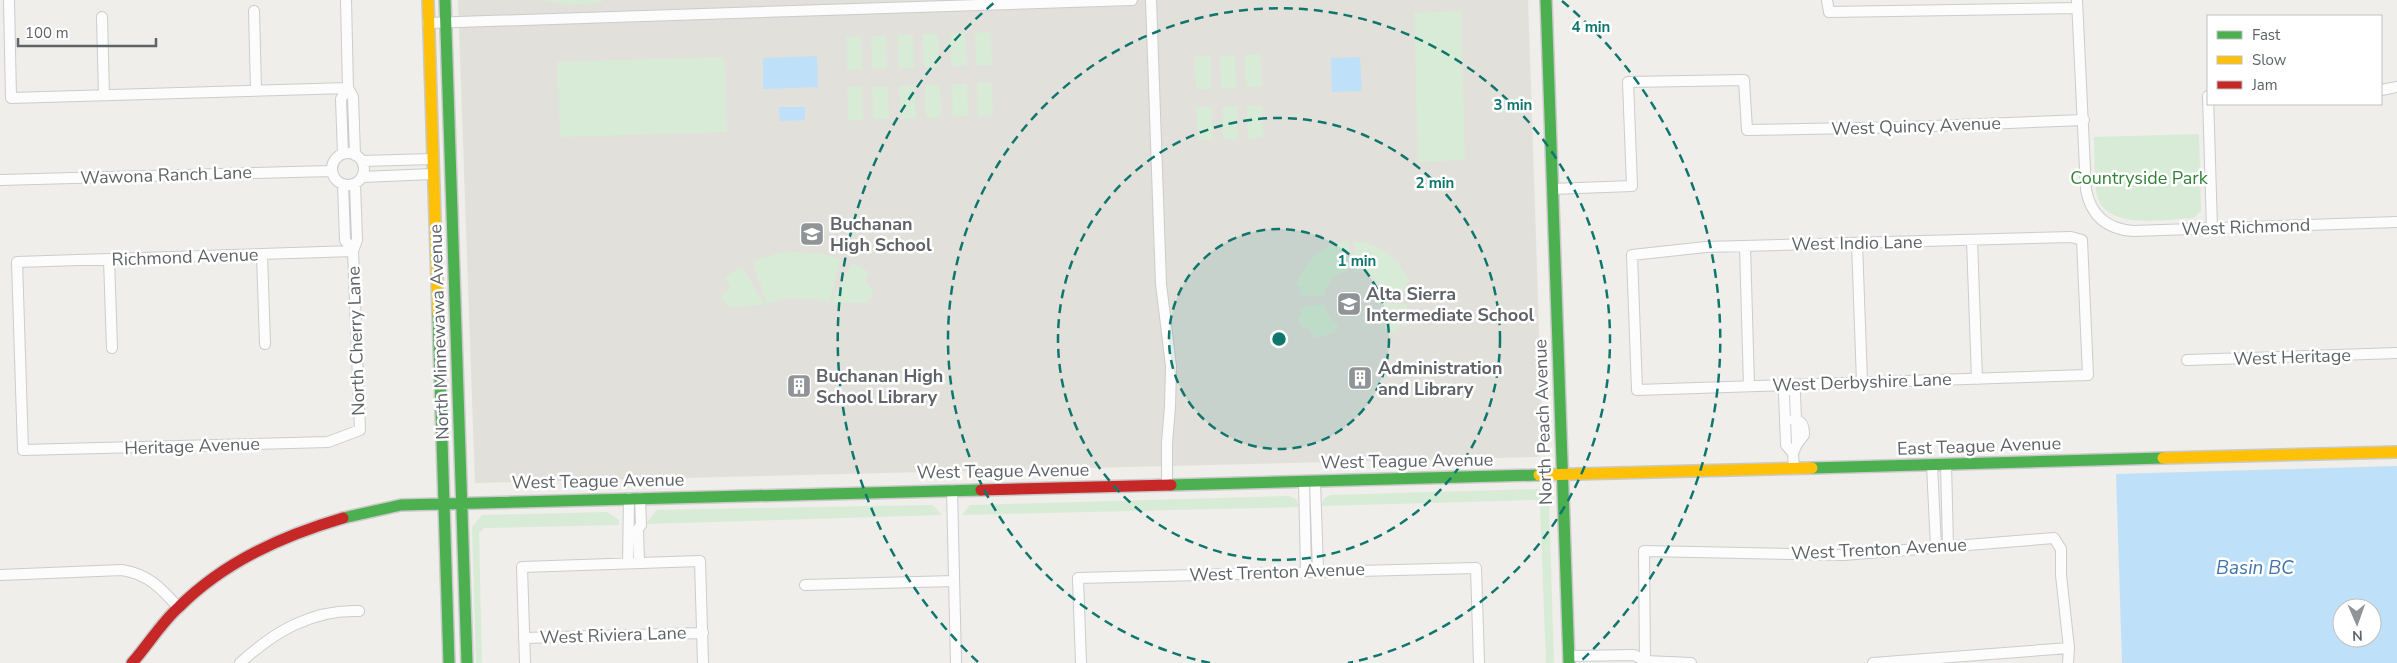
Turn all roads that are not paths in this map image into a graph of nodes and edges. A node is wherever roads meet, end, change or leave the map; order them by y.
1 (9, 0) edge
2 (346, 0) edge
3 (428, 0) edge
4 (445, 0) edge
5 (1132, 0) edge
6 (1151, 0) edge
7 (1546, 0) edge
8 (1827, 0) edge
9 (2077, 4) edge
10 (1951, 5) edge
11 (254, 11) dead end
12 (102, 17) dead end
13 (428, 23) junction
14 (446, 23) junction
15 (2397, 87) edge
16 (348, 88) junction
17 (256, 90) junction
18 (2383, 90) edge
19 (2397, 93) edge
20 (431, 94) junction
21 (104, 95) junction
22 (2208, 105) edge
23 (2084, 120) junction
24 (344, 154) junction
25 (358, 158) junction
26 (433, 159) junction
27 (332, 171) junction
28 (433, 174) junction
29 (0, 180) edge
30 (358, 180) junction
31 (343, 184) junction
32 (1552, 189) junction
33 (2397, 222) edge
34 (2212, 228) junction
35 (452, 234) junction
36 (1972, 240) junction
37 (1857, 243) junction
38 (1745, 246) junction
39 (353, 251) junction
40 (262, 254) junction
41 (109, 259) junction
42 (265, 344) dead end
43 (112, 348) dead end
44 (2395, 354) edge
45 (2187, 360) dead end
46 (2088, 375) joint
47 (1977, 379) junction
48 (1862, 382) junction
49 (1790, 385) junction
50 (1748, 386) junction
51 (1637, 390) joint
52 (1785, 420) junction
53 (1796, 420) junction
54 (360, 430) joint
55 (1795, 449) junction
56 (23, 450) joint
57 (2397, 452) edge
58 (1946, 464) junction
59 (1932, 465) junction
60 (1794, 469) junction
61 (1562, 475) junction
62 (1310, 481) junction
63 (1167, 485) junction
64 (952, 490) junction
65 (634, 498) junction
66 (462, 502) junction
67 (444, 503) junction
68 (1948, 546) junction
69 (1936, 547) junction
70 (628, 563) junction
71 (639, 563) junction
72 (1306, 571) junction
73 (1318, 571) junction
74 (0, 575) edge
75 (954, 581) junction
76 (805, 585) dead end
77 (178, 607) junction
78 (359, 611) dead end
79 (702, 633) junction
80 (524, 638) junction
81 (2069, 648) junction
82 (1569, 660) edge
83 (134, 662) edge
84 (1644, 662) edge
85 (240, 663) edge
86 (449, 663) edge
87 (467, 663) edge
88 (525, 663) edge
89 (704, 663) edge
90 (956, 663) edge
91 (1081, 663) edge
92 (1479, 663) edge
93 (1691, 663) edge
94 (1873, 663) edge
95 (2068, 663) edge

1 - 21 street
2 - 16 street
3 - 13 street, North Minnewawa Avenue
4 - 14 street, North Minnewawa Avenue
5 - 14 street
6 - 63 street
7 - 32 street, North Peach Avenue
8 - 10 street
9 - 10 street
9 - 23 street
11 - 17 street
12 - 21 street
13 - 14 street
13 - 20 street, North Minnewawa Avenue
14 - 35 street, North Minnewawa Avenue
15 - 18 street
16 - 17 street
16 - 24 street
16 - 25 street
17 - 21 street
18 - 19 street
20 - 26 street, North Minnewawa Avenue
20 - 35 street
22 - 34 street
23 - 32 street, West Quincy Avenue
23 - 34 street, West Richmond
24 - 25 street
24 - 27 street
25 - 26 street
25 - 30 street
26 - 28 street, North Minnewawa Avenue
27 - 29 street, Wawona Ranch Lane
27 - 31 street
28 - 30 street
28 - 67 street, North Minnewawa Avenue
30 - 31 street
30 - 39 street, North Cherry Lane
31 - 39 street, North Cherry Lane
32 - 61 street, North Peach Avenue
33 - 34 street, West Richmond
35 - 66 street, North Minnewawa Avenue
36 - 37 street, West Indio Lane
36 - 46 street, West Indio Lane
36 - 47 street
37 - 38 street, West Indio Lane
37 - 48 street
38 - 50 street
38 - 51 street, West Indio Lane
39 - 40 street, Richmond Avenue
39 - 54 street, North Cherry Lane
40 - 41 street, Richmond Avenue
40 - 42 street
41 - 43 street
41 - 56 street, Richmond Avenue
44 - 45 street, West Heritage
46 - 47 street, West Derbyshire Lane
47 - 48 street, West Derbyshire Lane
48 - 49 street, West Derbyshire Lane
49 - 50 street, West Derbyshire Lane
49 - 52 street
49 - 53 street
50 - 51 street, West Derbyshire Lane
52 - 53 street
52 - 55 street
53 - 55 street
54 - 56 street, Heritage Avenue
55 - 60 street
57 - 58 street, East Teague Avenue
58 - 59 street, East Teague Avenue
58 - 68 street
59 - 60 street, East Teague Avenue
59 - 69 street
60 - 61 street, East Teague Avenue
61 - 62 street, West Teague Avenue
61 - 82 street, North Peach Avenue
62 - 63 street, West Teague Avenue
62 - 72 street
62 - 73 street
63 - 64 street, West Teague Avenue
64 - 65 street, West Teague Avenue
64 - 75 street
65 - 66 street, West Teague Avenue
65 - 70 street
65 - 71 street
66 - 67 street, West Teague Avenue
66 - 87 street, North Minnewawa Avenue
67 - 77 street, West Teague Avenue
67 - 86 street, North Minnewawa Avenue
68 - 69 street, West Trenton Avenue
68 - 81 street, West Trenton Avenue
69 - 84 street, West Trenton Avenue
70 - 71 street
70 - 80 street
71 - 79 street
72 - 73 street, West Trenton Avenue
72 - 91 street, West Trenton Avenue
73 - 92 street, West Trenton Avenue
74 - 77 street
75 - 76 street
75 - 90 street
77 - 83 street, West Teague Avenue
78 - 85 street
79 - 80 street, West Riviera Lane
79 - 89 street
80 - 88 street
81 - 94 street
81 - 95 street
82 - 84 street
84 - 93 street

